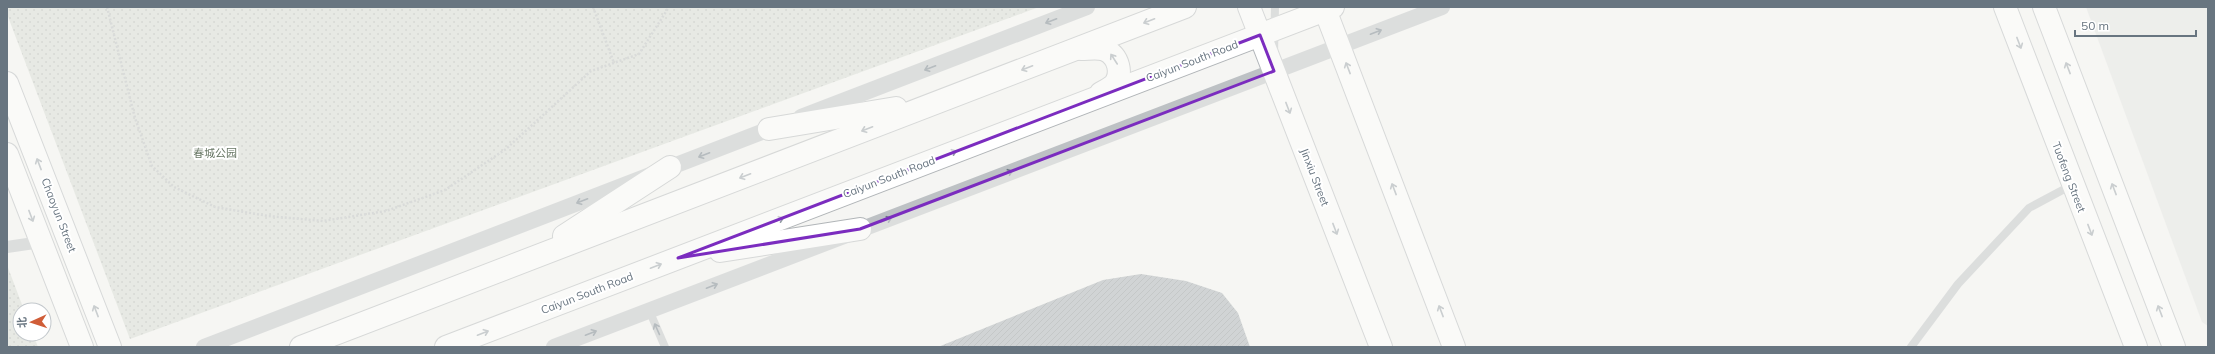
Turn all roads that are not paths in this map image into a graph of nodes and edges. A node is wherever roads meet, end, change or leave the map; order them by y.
1 (1087, 7) edge
2 (1185, 7) edge
3 (1249, 7) edge
4 (1276, 7) edge
5 (1442, 7) edge
6 (2005, 7) edge
7 (2044, 7) edge
8 (1320, 13) edge
9 (1268, 32) junction
10 (1339, 46) junction
11 (1076, 49) junction
12 (1274, 71) junction
13 (7, 83) edge
14 (1093, 98) junction
15 (944, 99) junction
16 (769, 129) junction
17 (7, 154) edge
18 (670, 167) junction
19 (2072, 185) junction
20 (860, 230) junction
21 (41, 242) junction
22 (7, 247) edge
23 (678, 258) junction
24 (524, 261) junction
25 (649, 310) junction
26 (82, 347) edge
27 (110, 347) edge
28 (204, 347) edge
29 (301, 347) edge
30 (446, 347) edge
31 (554, 347) edge
32 (665, 347) edge
33 (1381, 347) edge
34 (1454, 347) edge
35 (1911, 347) edge
36 (2136, 347) edge
37 (2174, 347) edge

1 -> 16 street
2 -> 11 main road
3 - 9 main road, Jinxiu Street
4 - 9 lane
10 -> 5 street
6 -> 19 main road, Tuofeng Street
37 -> 7 main road
8 - 9 main road, Caiyun South Road
8 - 10 main road
9 - 12 main road, Jinxiu Street
9 - 14 main road, Caiyun South Road
10 - 12 street
34 -> 10 main road
14 -> 11 main road
11 -> 15 main road
20 -> 12 street
12 -> 33 main road, Jinxiu Street
27 -> 13 main road, Chaoyun Street
23 -> 14 main road, Caiyun South Road
15 - 16 main road
15 -> 24 main road
16 -> 18 street
17 -> 21 main road
18 - 24 main road
18 -> 28 street
19 - 35 lane
19 -> 36 main road, Tuofeng Street
20 - 23 main road
25 -> 20 street
21 - 22 street
21 - 26 main road
30 -> 23 main road, Caiyun South Road
24 - 29 main road
31 -> 25 street
32 -> 25 lane

